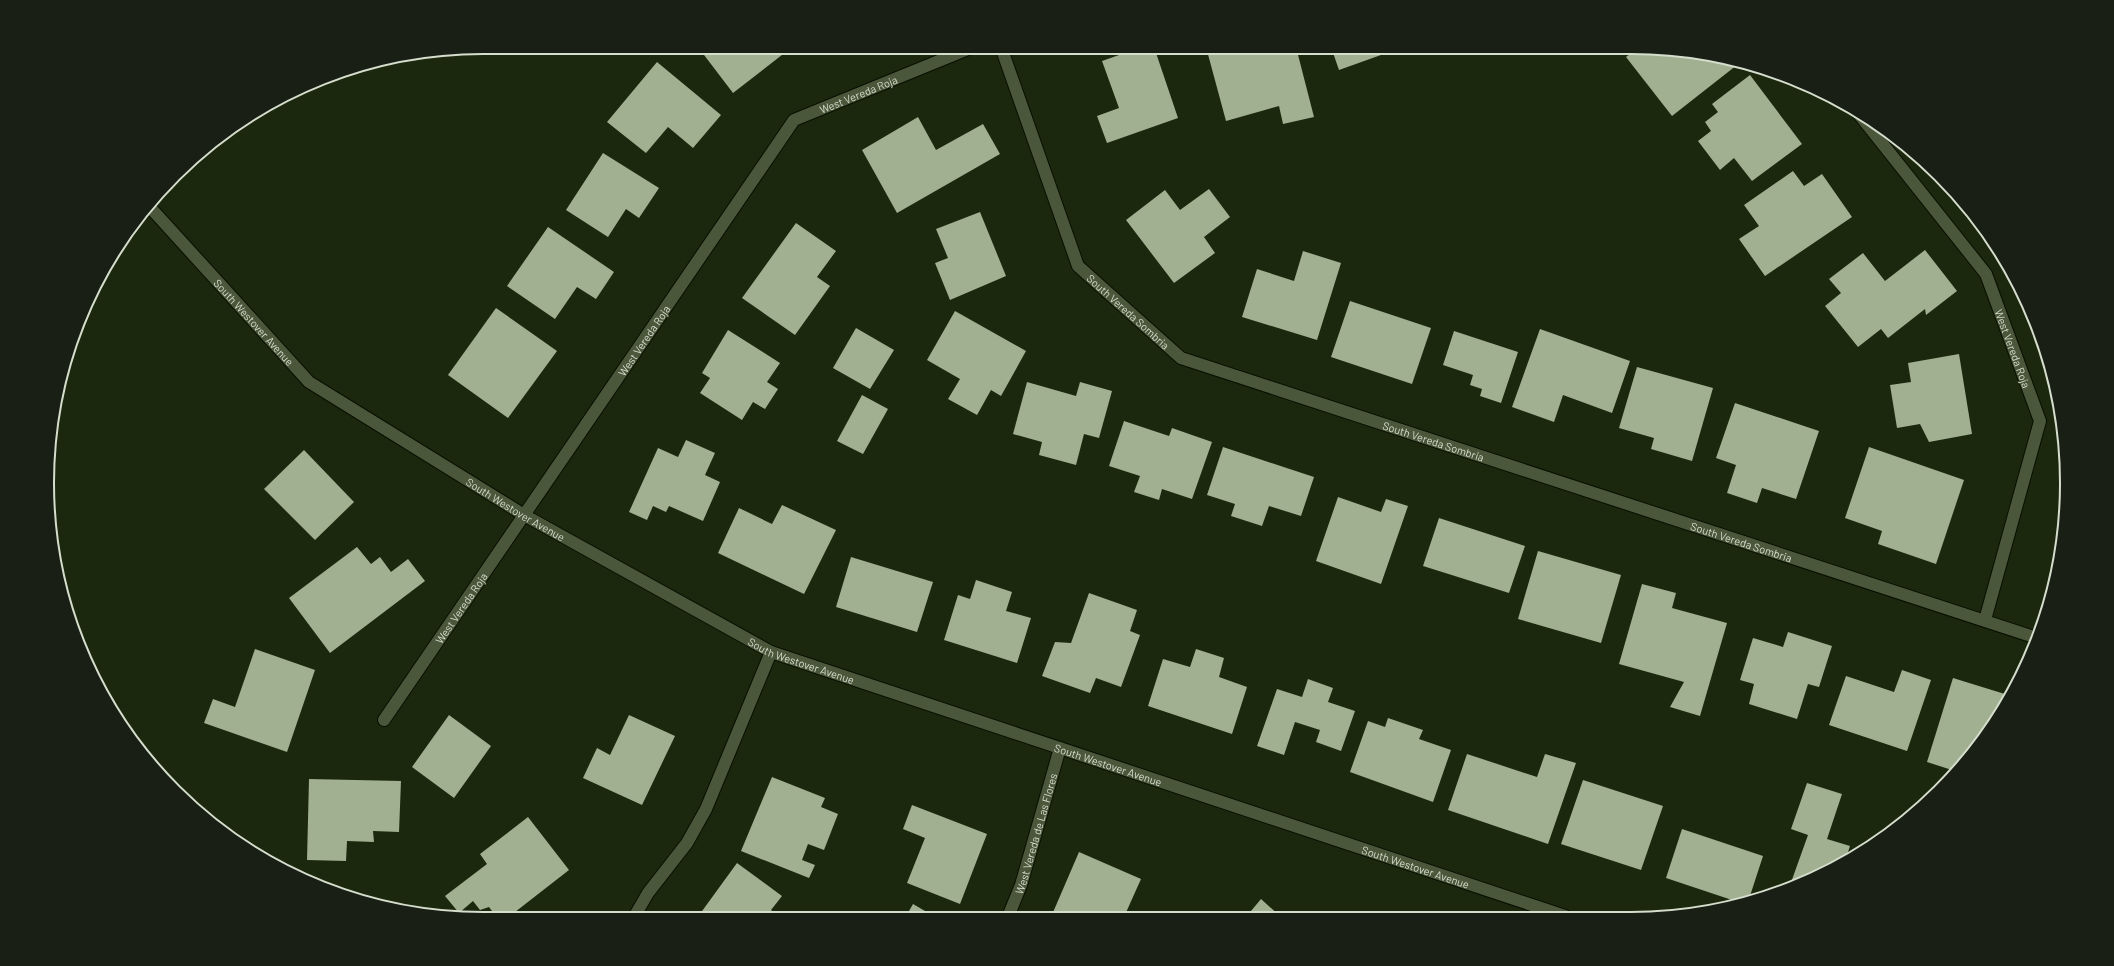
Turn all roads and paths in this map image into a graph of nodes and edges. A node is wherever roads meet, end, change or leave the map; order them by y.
1 (956, 54) edge
2 (1003, 54) edge
3 (1868, 125) edge
4 (152, 210) edge
5 (524, 515) junction
6 (1985, 620) junction
7 (2031, 636) edge
8 (771, 652) junction
9 (384, 720) dead end
10 (1060, 748) junction
11 (637, 912) edge
12 (1010, 912) edge
13 (1553, 912) edge

1 - 5 street, West Vereda Roja
2 - 6 street, South Vereda Sombria
3 - 6 street, West Vereda Roja
4 - 5 street, South Westover Avenue
5 - 8 street, South Westover Avenue
5 - 9 street, West Vereda Roja
6 - 7 street, South Vereda Sombria
8 - 10 street, South Westover Avenue
8 - 11 street
10 - 12 street, West Vereda de Las Flores
10 - 13 street, South Westover Avenue

